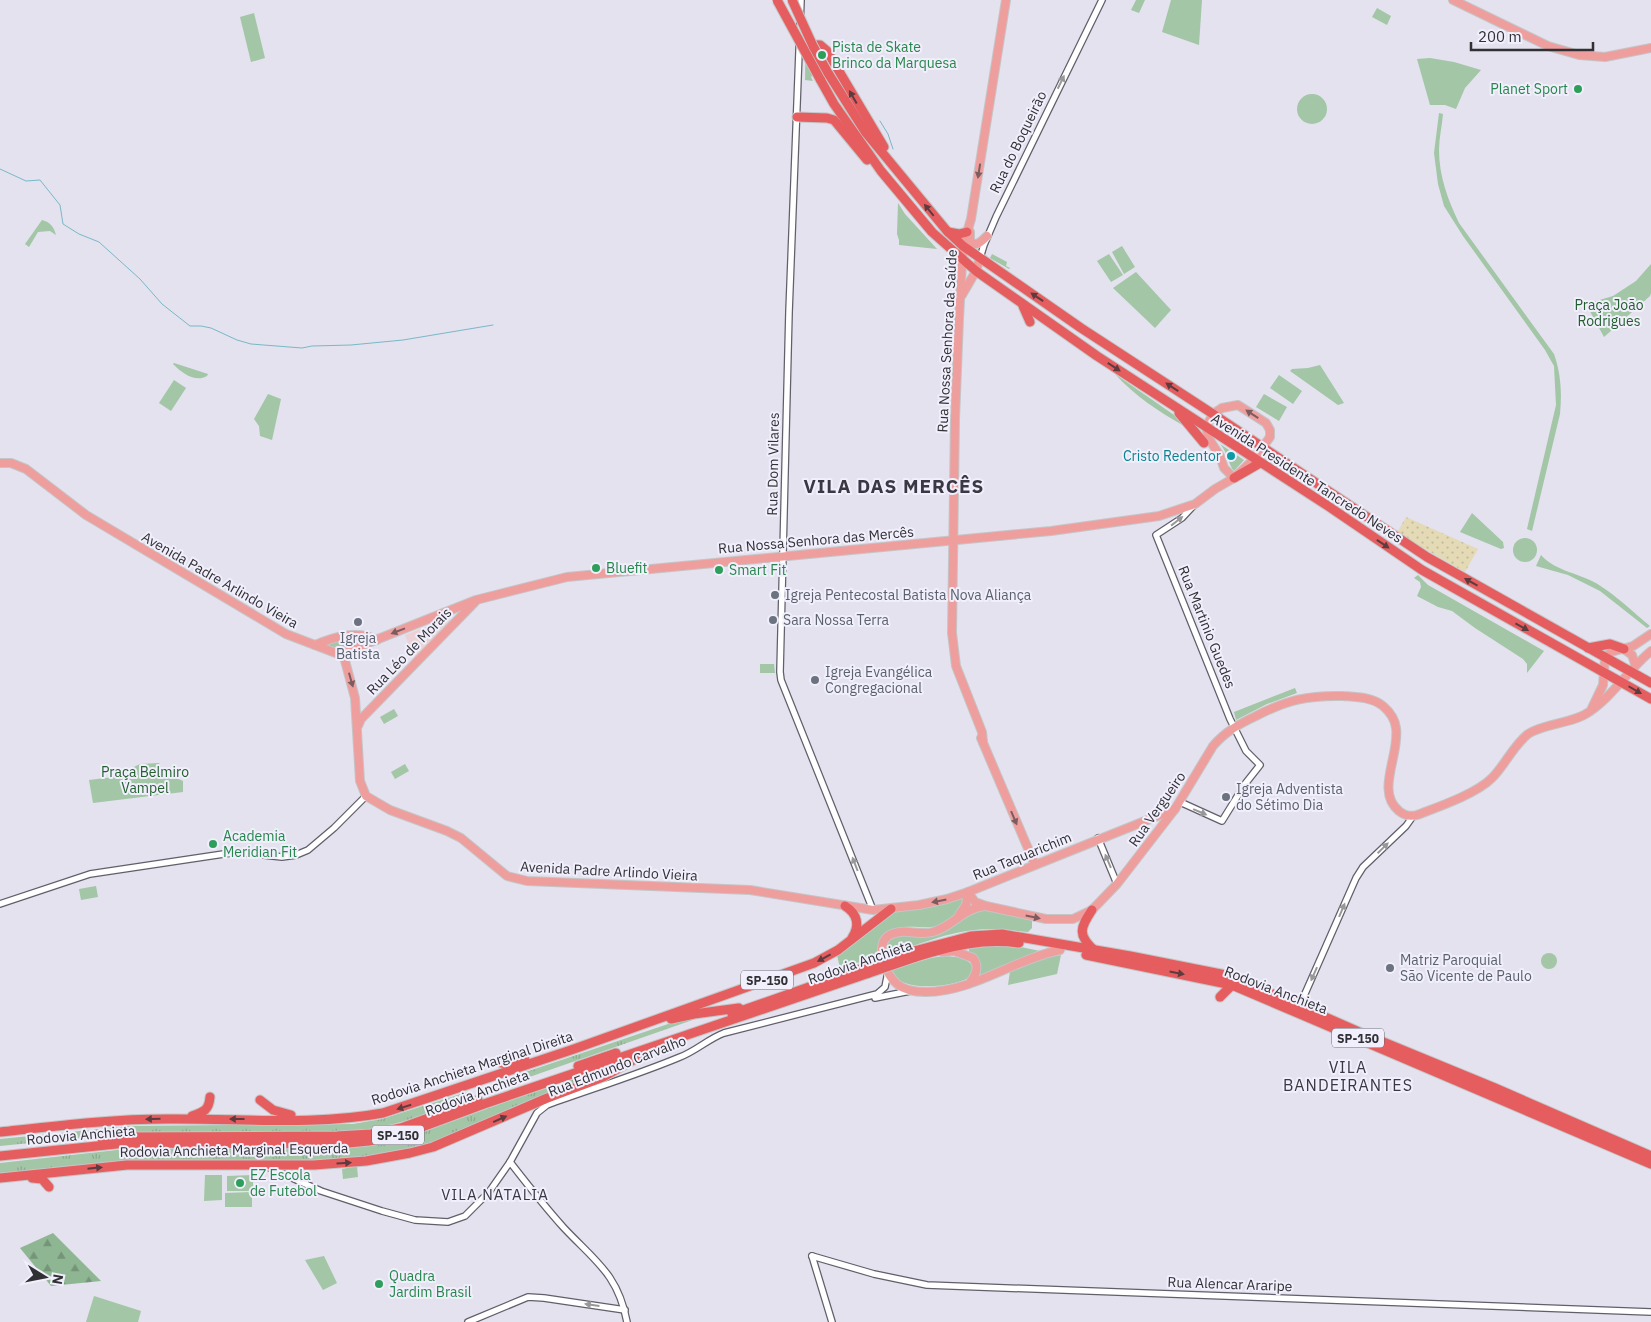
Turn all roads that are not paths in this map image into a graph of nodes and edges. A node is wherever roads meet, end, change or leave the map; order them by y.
1 (778, 0) edge
2 (792, 0) edge
3 (802, 0) edge
4 (1006, 0) edge
5 (1102, 0) edge
6 (1453, 0) edge
7 (800, 46) junction
8 (1651, 48) edge
9 (796, 118) junction
10 (896, 170) junction
11 (881, 171) junction
12 (971, 218) junction
13 (947, 231) junction
14 (967, 232) junction
15 (987, 236) junction
16 (963, 246) junction
17 (980, 258) junction
18 (962, 259) junction
19 (976, 271) junction
20 (961, 296) junction
21 (1021, 304) junction
22 (1030, 322) dead end
23 (1172, 406) junction
24 (1213, 414) junction
25 (1206, 427) junction
26 (1204, 443) dead end
27 (1263, 448) junction
28 (1257, 461) junction
29 (0, 462) edge
30 (1224, 468) junction
31 (1234, 478) junction
32 (1215, 489) junction
33 (1195, 504) junction
34 (953, 539) junction
35 (783, 556) junction
36 (476, 600) junction
37 (456, 608) junction
38 (459, 618) junction
39 (1651, 634) edge
40 (377, 640) junction
41 (1637, 644) junction
42 (315, 645) junction
43 (1588, 648) junction
44 (1624, 649) junction
45 (336, 652) joint
46 (1649, 652) edge
47 (346, 654) junction
48 (1605, 658) junction
49 (1632, 668) junction
50 (1605, 673) junction
51 (1620, 682) junction
52 (1651, 683) edge
53 (1345, 697) junction
54 (1651, 699) edge
55 (1590, 712) junction
56 (359, 715) junction
57 (1234, 727) junction
58 (366, 796) junction
59 (1178, 806) junction
60 (1431, 809) junction
61 (1410, 819) junction
62 (1098, 838) junction
63 (1035, 865) junction
64 (1117, 884) junction
65 (968, 892) junction
66 (0, 904) edge
67 (845, 906) junction
68 (986, 906) junction
69 (891, 909) junction
70 (873, 910) junction
71 (1092, 910) junction
72 (958, 917) junction
73 (851, 940) junction
74 (1060, 950) junction
75 (1095, 951) junction
76 (928, 953) junction
77 (915, 954) junction
78 (868, 970) junction
79 (888, 972) junction
80 (970, 982) junction
81 (1232, 985) junction
82 (915, 991) junction
83 (1220, 997) dead end
84 (853, 1002) junction
85 (1300, 1005) junction
86 (750, 1008) junction
87 (632, 1029) junction
88 (655, 1046) junction
89 (574, 1050) junction
90 (479, 1082) junction
91 (210, 1096) dead end
92 (260, 1100) dead end
93 (186, 1119) junction
94 (321, 1119) junction
95 (0, 1132) edge
96 (0, 1150) edge
97 (0, 1156) edge
98 (1651, 1156) edge
99 (510, 1162) junction
100 (1651, 1164) edge
101 (243, 1165) junction
102 (314, 1165) junction
103 (62, 1171) junction
104 (12, 1177) junction
105 (0, 1178) edge
106 (296, 1180) junction
107 (625, 1310) junction
108 (1651, 1312) edge
109 (468, 1322) edge
110 (627, 1322) edge
111 (832, 1322) edge

1 - 11 highway, bridge
2 - 10 highway, bridge
3 - 7 street, Rua Dom Vilares
4 -> 12 main road, Rua Nossa Senhora da Saúde
15 -> 5 street, Rua do Boqueirão
6 - 8 main road
7 - 9 street, Rua Dom Vilares
10 -> 7 highway
9 - 11 highway
9 - 35 street, Rua Dom Vilares
13 -> 10 highway, Avenida Presidente Tancredo Neves
11 - 18 highway, Avenida Presidente Tancredo Neves
12 - 14 main road, Rua Nossa Senhora da Saúde
12 - 15 main road
13 - 14 highway
13 - 16 highway, Avenida Presidente Tancredo Neves
14 - 16 main road, Rua Nossa Senhora da Saúde
15 - 17 street, Rua do Boqueirão
16 - 17 highway, Avenida Presidente Tancredo Neves
16 - 18 main road, Rua Nossa Senhora da Saúde
17 - 19 main road, Rua do Boqueirão
24 -> 17 highway, Avenida Presidente Tancredo Neves
18 - 19 highway, Avenida Presidente Tancredo Neves
18 - 20 main road, Rua Nossa Senhora da Saúde
19 - 20 main road, Rua do Boqueirão
19 - 21 highway, Avenida Presidente Tancredo Neves
20 - 34 main road, Rua Nossa Senhora da Saúde
21 - 22 highway
21 -> 23 highway, Avenida Presidente Tancredo Neves
23 - 25 highway, Avenida Presidente Tancredo Neves
23 - 26 highway
24 - 25 main road
24 - 27 highway, Avenida Presidente Tancredo Neves
27 -> 24 main road
25 - 28 highway, Avenida Presidente Tancredo Neves
25 - 30 main road
27 - 28 main road
43 -> 27 highway, Avenida Presidente Tancredo Neves
28 - 31 highway
28 -> 50 highway, Avenida Presidente Tancredo Neves
29 - 42 main road, Avenida Padre Arlindo Vieira
30 - 31 main road
30 - 32 main road
31 - 32 main road, Rua Nossa Senhora das Mercês
32 - 33 main road, Rua Nossa Senhora das Mercês
33 - 34 main road, Rua Nossa Senhora das Mercês
57 -> 33 street, Rua Martinio Guedes
34 - 35 main road, Rua Nossa Senhora das Mercês
34 -> 63 main road, Rua Nossa Senhora da Saúde
35 - 36 main road, Rua Nossa Senhora das Mercês
70 -> 35 street, Rua Dom Vilares
36 - 37 main road, Rua Nossa Senhora das Mercês
36 - 38 main road, Rua Léo de Morais
37 - 38 main road
37 -> 40 main road, Rua Nossa Senhora das Mercês
38 - 56 main road, Rua Léo de Morais
39 - 41 main road
40 - 42 main road
40 - 47 main road, Rua Nossa Senhora das Mercês
41 - 44 main road
41 - 46 main road
42 - 45 main road, Avenida Padre Arlindo Vieira
43 - 44 highway
43 - 48 highway, Avenida Presidente Tancredo Neves
44 - 48 main road
44 - 49 main road
45 - 47 main road, Rua Nossa Senhora das Mercês
46 - 49 main road, Rua Vergueiro
47 -> 56 main road
48 - 49 highway, Avenida Presidente Tancredo Neves
48 - 50 main road
49 - 51 main road, Rua Vergueiro
49 - 52 highway, Avenida Presidente Tancredo Neves
50 - 51 highway, Avenida Presidente Tancredo Neves
50 - 55 main road
51 -> 54 highway, Avenida Presidente Tancredo Neves
51 - 55 main road, Rua Vergueiro
53 - 57 main road, Rua Vergueiro
53 - 60 main road, Rua Vergueiro
53 - 61 main road, Rua Vergueiro
55 - 60 main road, Rua Vergueiro
56 - 58 main road, Rua Léo de Morais
57 - 59 main road, Rua Vergueiro
59 -> 57 street, Rua Martinio Guedes
58 - 66 street
58 - 67 main road, Avenida Padre Arlindo Vieira
59 - 62 main road, Rua Taquarichim
59 - 64 main road, Rua Vergueiro
60 - 61 main road, Rua Vergueiro
61 - 85 street
62 - 63 main road, Rua Taquarichim
64 -> 62 street
63 - 65 main road, Rua Taquarichim
64 - 71 main road, Rua Vergueiro
65 - 68 main road
65 -> 69 main road, Rua Taquarichim
65 - 72 main road
67 - 70 main road, Avenida Padre Arlindo Vieira
67 - 73 highway
68 -> 71 main road, Rua Vergueiro
68 - 72 main road
69 - 70 main road, Rua Taquarichim
69 - 73 highway, Rodovia Anchieta Marginal Direita / SP-150
71 - 75 highway
72 - 79 main road
73 -> 87 highway, Rodovia Anchieta Marginal Direita / SP-150
74 - 76 highway, Rodovia Anchieta / SP-150
74 - 80 main road, Rua Edmundo Carvalho
74 -> 81 highway, Rodovia Anchieta / SP-150
75 - 77 highway, Rodovia Anchieta / SP-150
75 - 85 highway, Rodovia Anchieta / SP-150
76 - 77 highway, Rodovia Anchieta / SP-150
76 - 80 main road
77 - 78 highway, Rodovia Anchieta / SP-150, bridge
78 - 86 highway, Rodovia Anchieta / SP-150
78 - 88 highway, Rodovia Anchieta / SP-150
79 - 82 main road
79 - 84 street, Rua Edmundo Carvalho
80 - 82 main road, Rua Edmundo Carvalho
81 - 83 highway
81 - 100 highway, Rodovia Anchieta / SP-150
82 - 84 street, Rua Edmundo Carvalho
84 - 99 street, Rua Edmundo Carvalho
85 - 98 highway, Rodovia Anchieta / SP-150
86 - 87 highway
86 - 96 highway, Rodovia Anchieta / SP-150
87 - 89 highway, Rodovia Anchieta Marginal Direita / SP-150
88 - 97 highway, Rodovia Anchieta / SP-150
102 -> 88 highway, Rodovia Anchieta Marginal Esquerda / SP-150
89 - 90 highway, Rodovia Anchieta Marginal Direita / SP-150
89 - 90 highway
90 -> 94 highway, Rodovia Anchieta Marginal Direita / SP-150
91 - 93 highway
92 - 94 highway
94 -> 93 highway, Rodovia Anchieta Marginal Direita / SP-150
93 -> 95 highway, Rodovia Anchieta Marginal Direita / SP-150
99 - 106 street, Rua Edmundo Carvalho
99 - 107 street
101 - 102 highway, Rodovia Anchieta Marginal Esquerda / SP-150
103 -> 101 highway, Rodovia Anchieta Marginal Esquerda / SP-150
101 - 106 street, Rua Edmundo Carvalho
102 - 106 street
103 - 104 highway, Rodovia Anchieta Marginal Esquerda / SP-150
103 - 104 highway
104 - 105 highway, Rodovia Anchieta Marginal Esquerda / SP-150
107 -> 109 street
107 - 110 street
108 - 111 street, Rua Alencar Araripe

